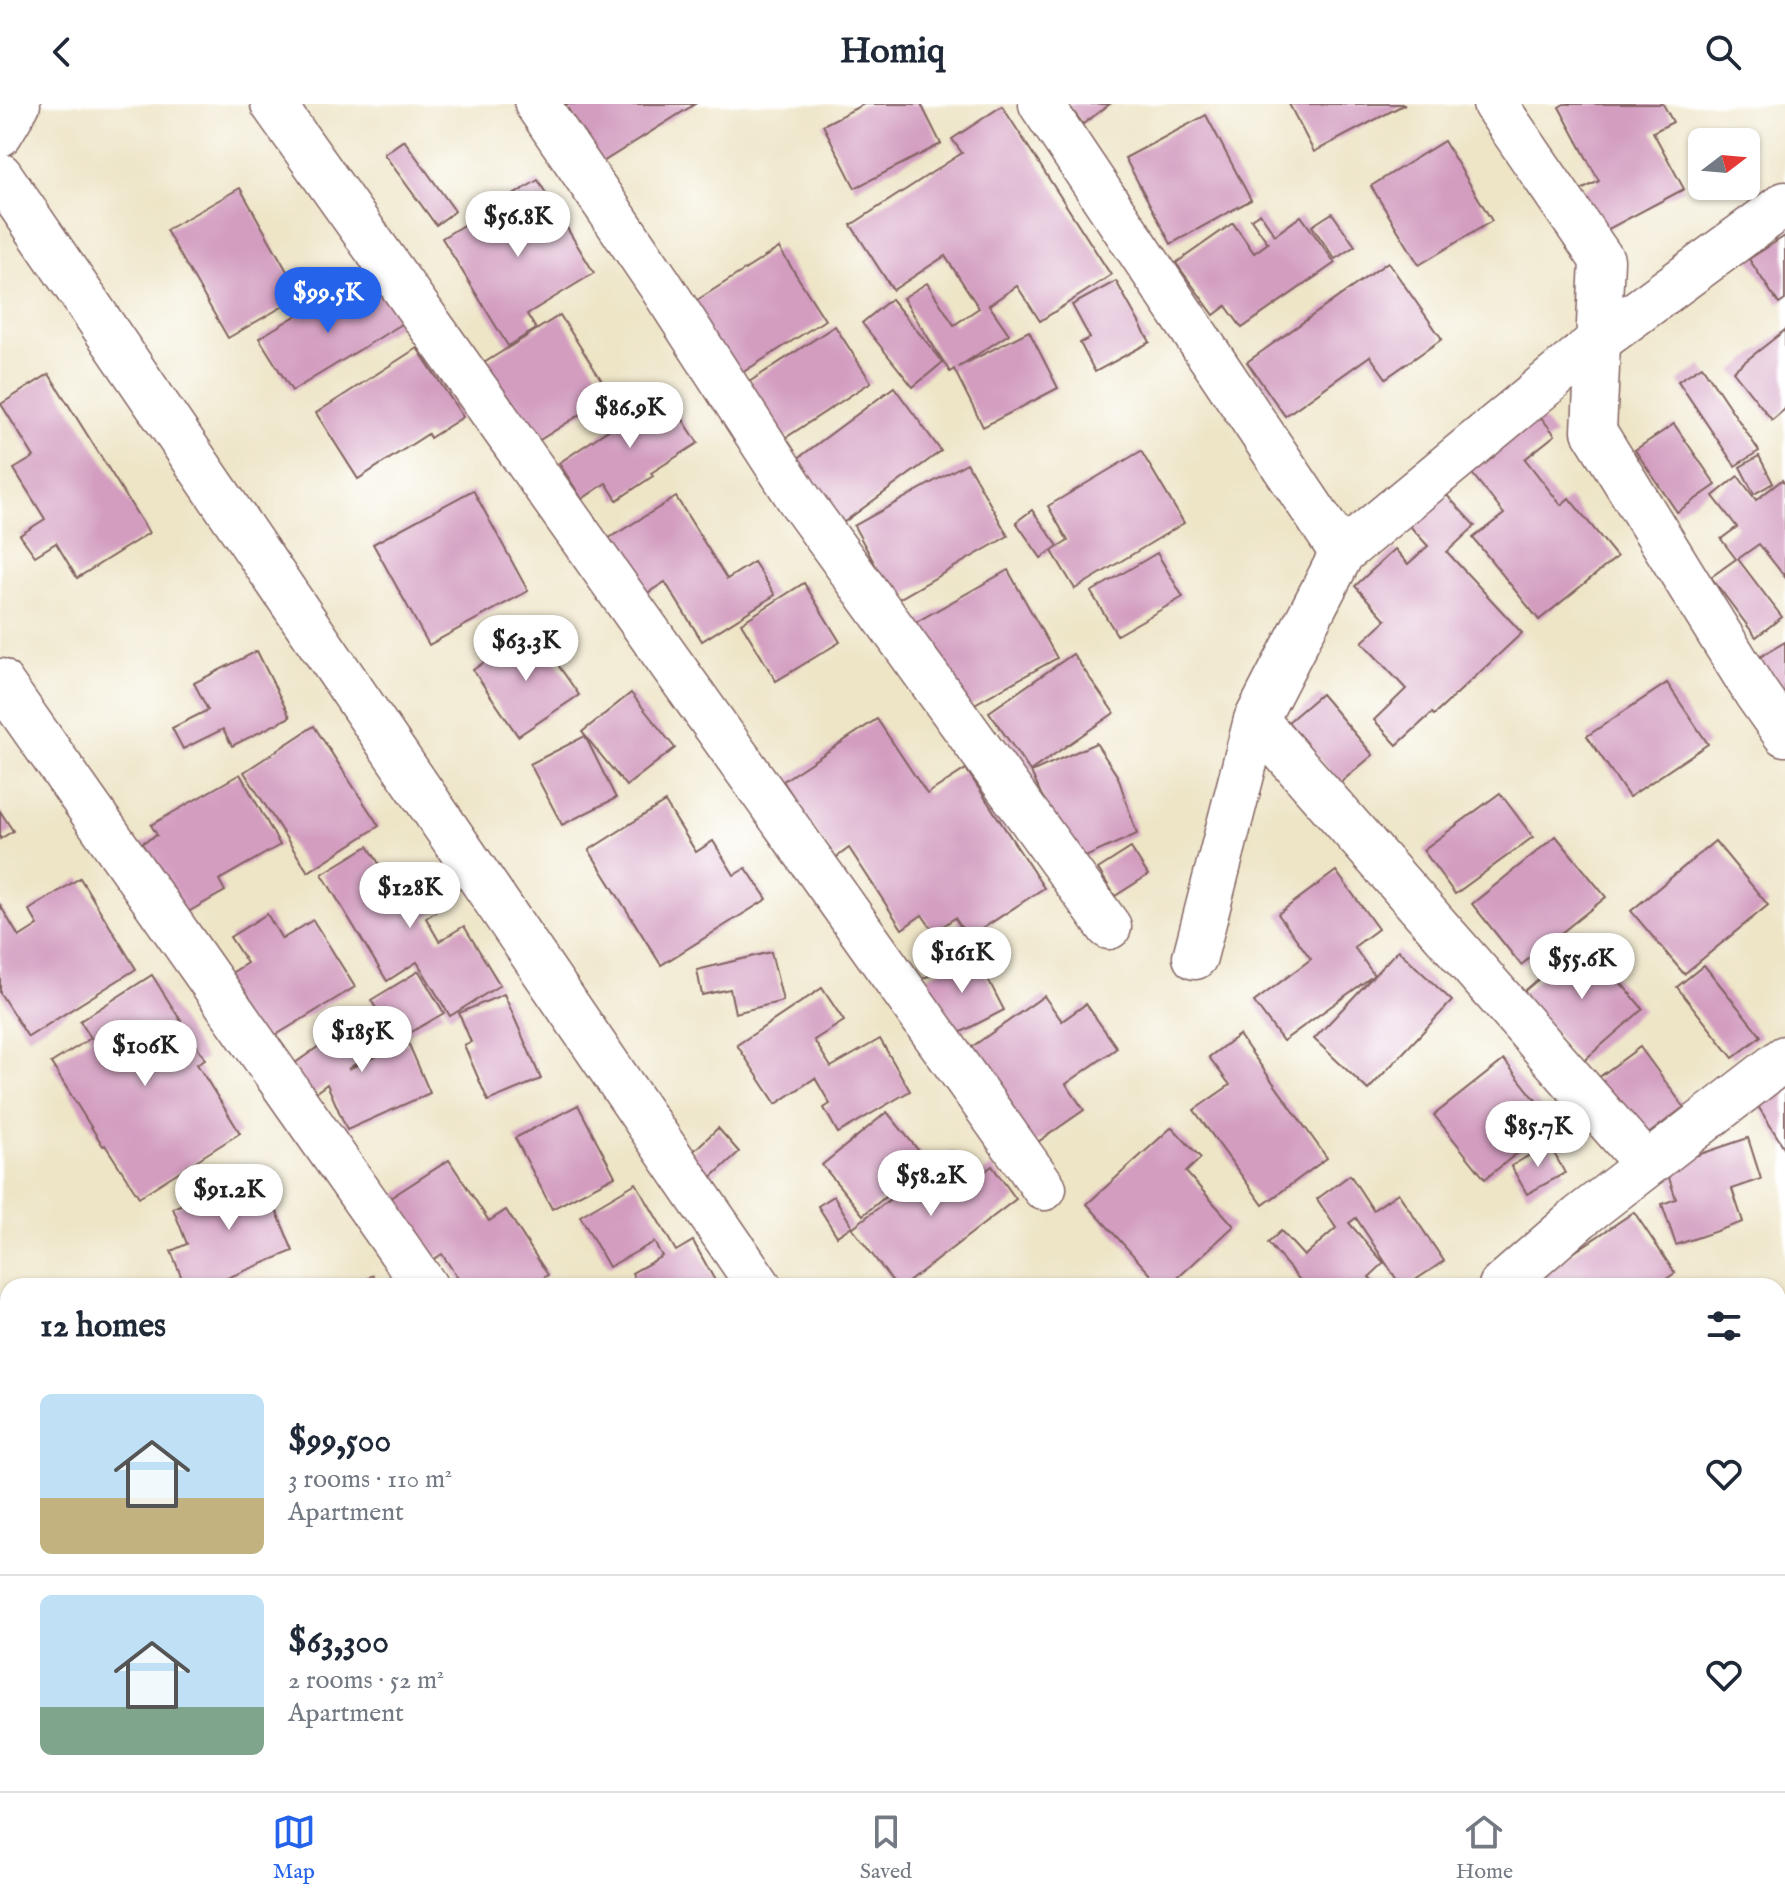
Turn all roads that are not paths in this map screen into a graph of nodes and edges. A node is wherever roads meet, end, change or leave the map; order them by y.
1 (18, 104) edge
2 (273, 104) edge
3 (537, 104) edge
4 (1041, 104) edge
5 (1495, 104) edge
6 (0, 134) edge
7 (0, 175) edge
8 (1785, 204) edge
9 (1597, 342) junction
10 (1342, 553) junction
11 (0, 681) edge
12 (1256, 720) junction
13 (1785, 734) edge
14 (1109, 927) dead end
15 (1195, 957) dead end
16 (1785, 1058) edge
17 (1646, 1164) junction
18 (1044, 1188) dead end
19 (419, 1278) edge
20 (754, 1278) edge
21 (1515, 1278) edge

1 - 6 street
2 - 18 street
3 - 14 street
4 - 10 street
5 - 9 street
7 - 20 street
8 - 9 street
9 - 10 street
9 - 13 street
10 - 12 street
11 - 19 street
12 - 15 street
12 - 17 street
16 - 17 street
17 - 21 street

